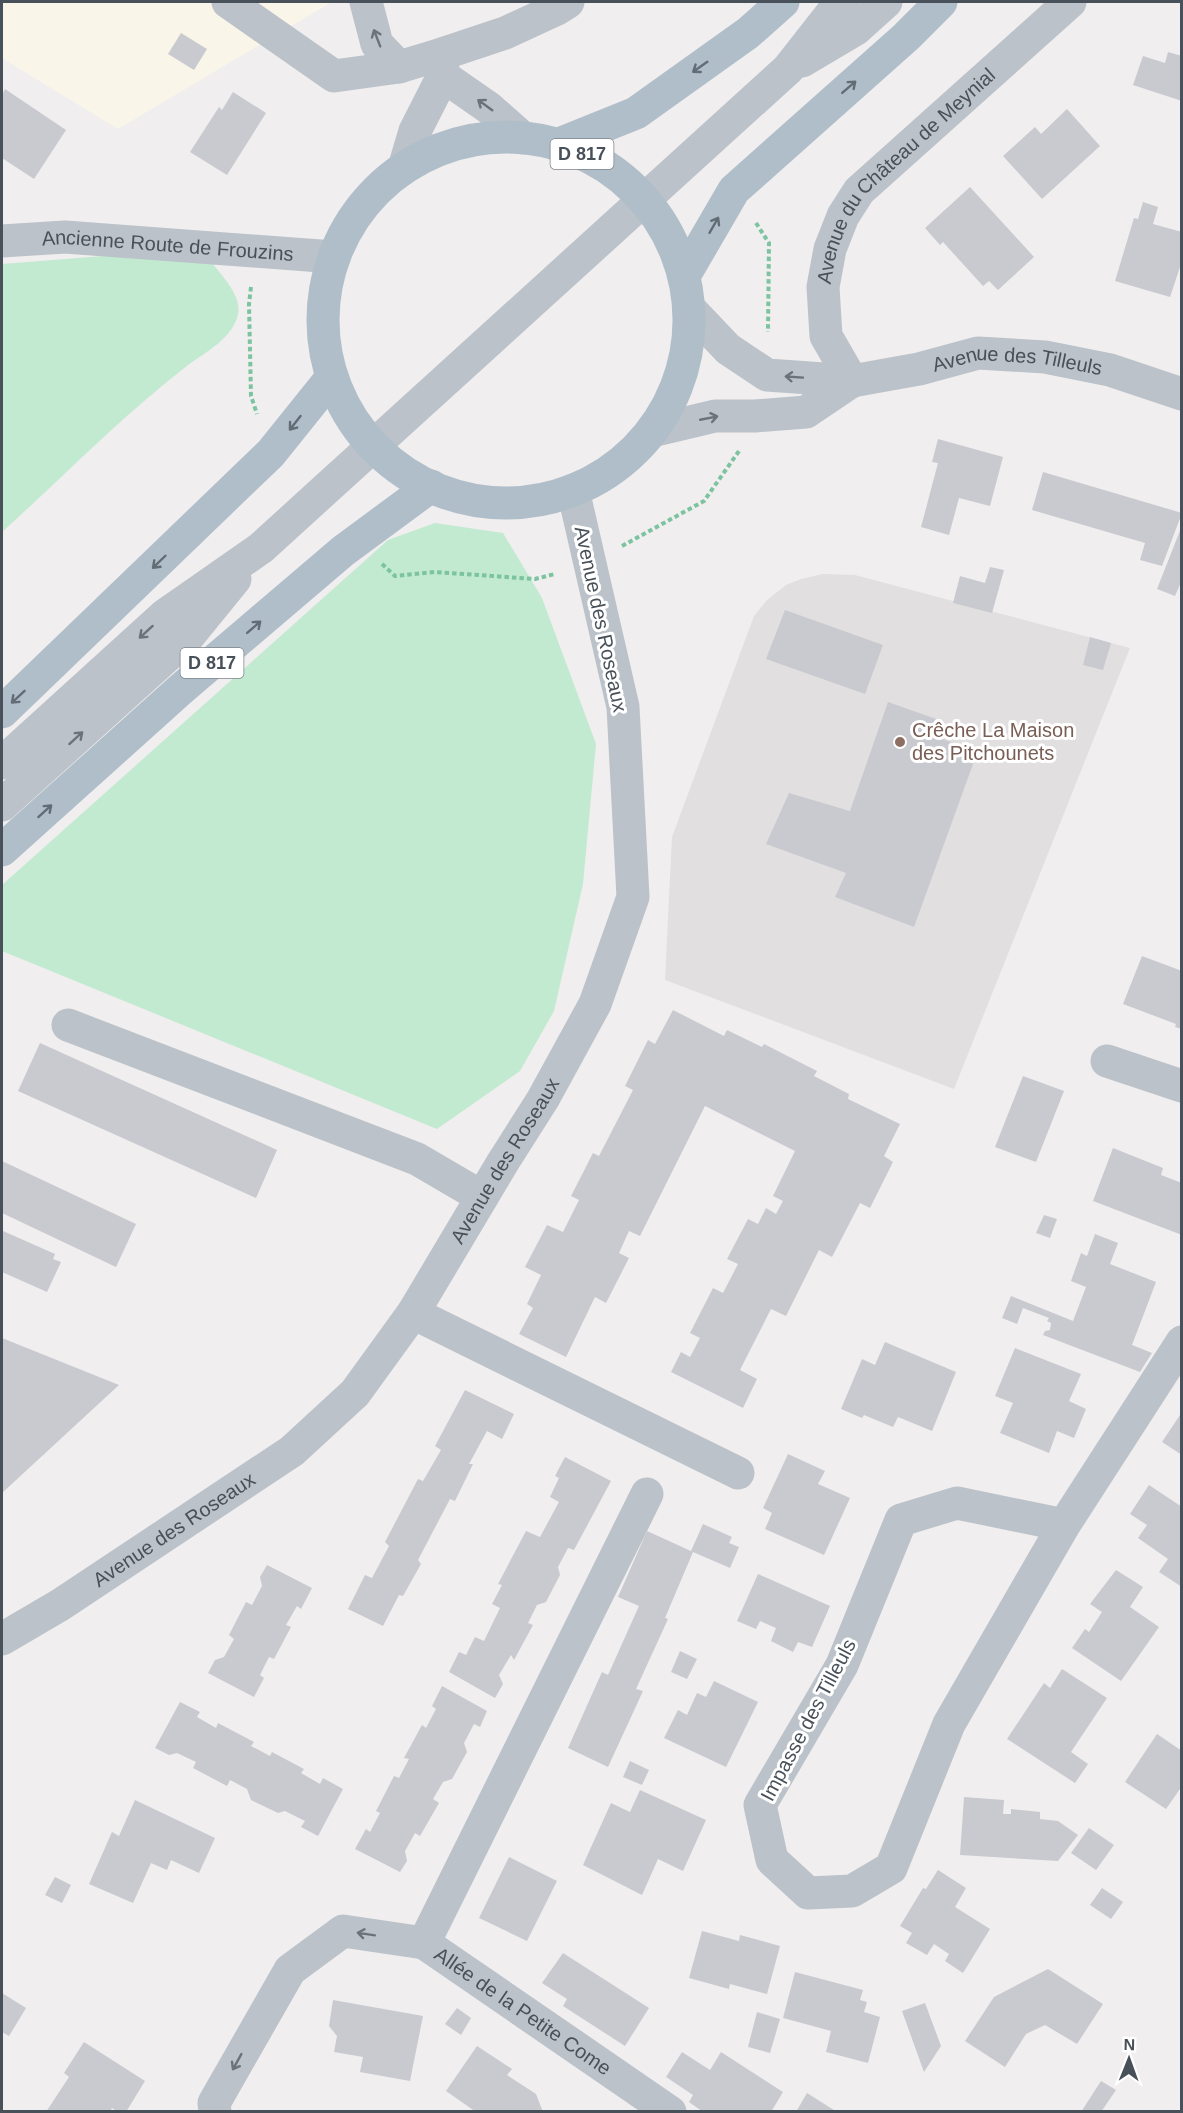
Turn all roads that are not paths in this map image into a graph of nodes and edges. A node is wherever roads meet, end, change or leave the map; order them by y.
1 (366, 2) edge
2 (568, 2) edge
3 (778, 2) edge
4 (783, 2) edge
5 (843, 2) edge
6 (886, 2) edge
7 (941, 2) edge
8 (1070, 2) edge
9 (251, 6) edge
10 (748, 33) junction
11 (442, 65) junction
12 (399, 67) junction
13 (788, 69) junction
14 (523, 138) junction
15 (559, 144) junction
16 (404, 168) junction
17 (645, 199) junction
18 (2, 241) edge
19 (334, 257) junction
20 (684, 276) junction
21 (689, 308) junction
22 (332, 377) junction
23 (852, 381) junction
24 (1182, 394) edge
25 (652, 431) junction
26 (373, 446) junction
27 (431, 486) junction
28 (573, 490) junction
29 (261, 548) junction
30 (2, 712) edge
31 (2, 763) edge
32 (2, 805) edge
33 (2, 850) edge
34 (68, 1025) dead end
35 (1107, 1062) dead end
36 (1182, 1086) edge
37 (482, 1197) junction
38 (413, 1313) junction
39 (1182, 1342) edge
40 (738, 1473) dead end
41 (647, 1494) dead end
42 (1064, 1525) junction
43 (2, 1639) edge
44 (424, 1943) junction
45 (215, 2112) edge
46 (670, 2112) edge

12 -> 1 street
2 - 11 street
3 - 10 main road
4 - 10 main road, D 817
5 - 13 street
6 - 13 street
20 -> 7 main road
8 - 23 street, Avenue du Château de Meynial
9 - 12 street
10 -> 15 main road, D 817
11 - 12 street
14 -> 11 street
11 - 16 street
13 - 17 street
14 - 15 main road, D 817
14 - 16 main road, D 817
15 - 17 main road, D 817
16 - 19 main road, D 817
17 - 20 main road, D 817
17 - 26 street
18 - 19 street, Ancienne Route de Frouzins
19 - 22 main road, D 817
20 - 21 main road, D 817
23 -> 21 street, Avenue des Tilleuls
21 - 25 main road, D 817
22 - 26 main road, D 817
22 -> 30 main road
23 - 24 street, Avenue des Tilleuls
25 -> 23 street, Avenue des Tilleuls
25 - 28 main road, D 817
26 - 27 main road, D 817
26 - 29 street
27 - 28 main road, D 817
33 -> 27 main road, D 817
28 - 37 street, Avenue des Roseaux
29 -> 31 street
32 -> 29 street
34 - 37 street
35 - 36 street
37 - 38 street, Avenue des Roseaux
38 - 40 street
38 - 43 street, Avenue des Roseaux
39 - 42 street, Impasse des Tilleuls
41 - 44 street
42 - 42 street, Impasse des Tilleuls
44 -> 45 street, Allée de la Petite Come
44 - 46 street, Allée de la Petite Come

